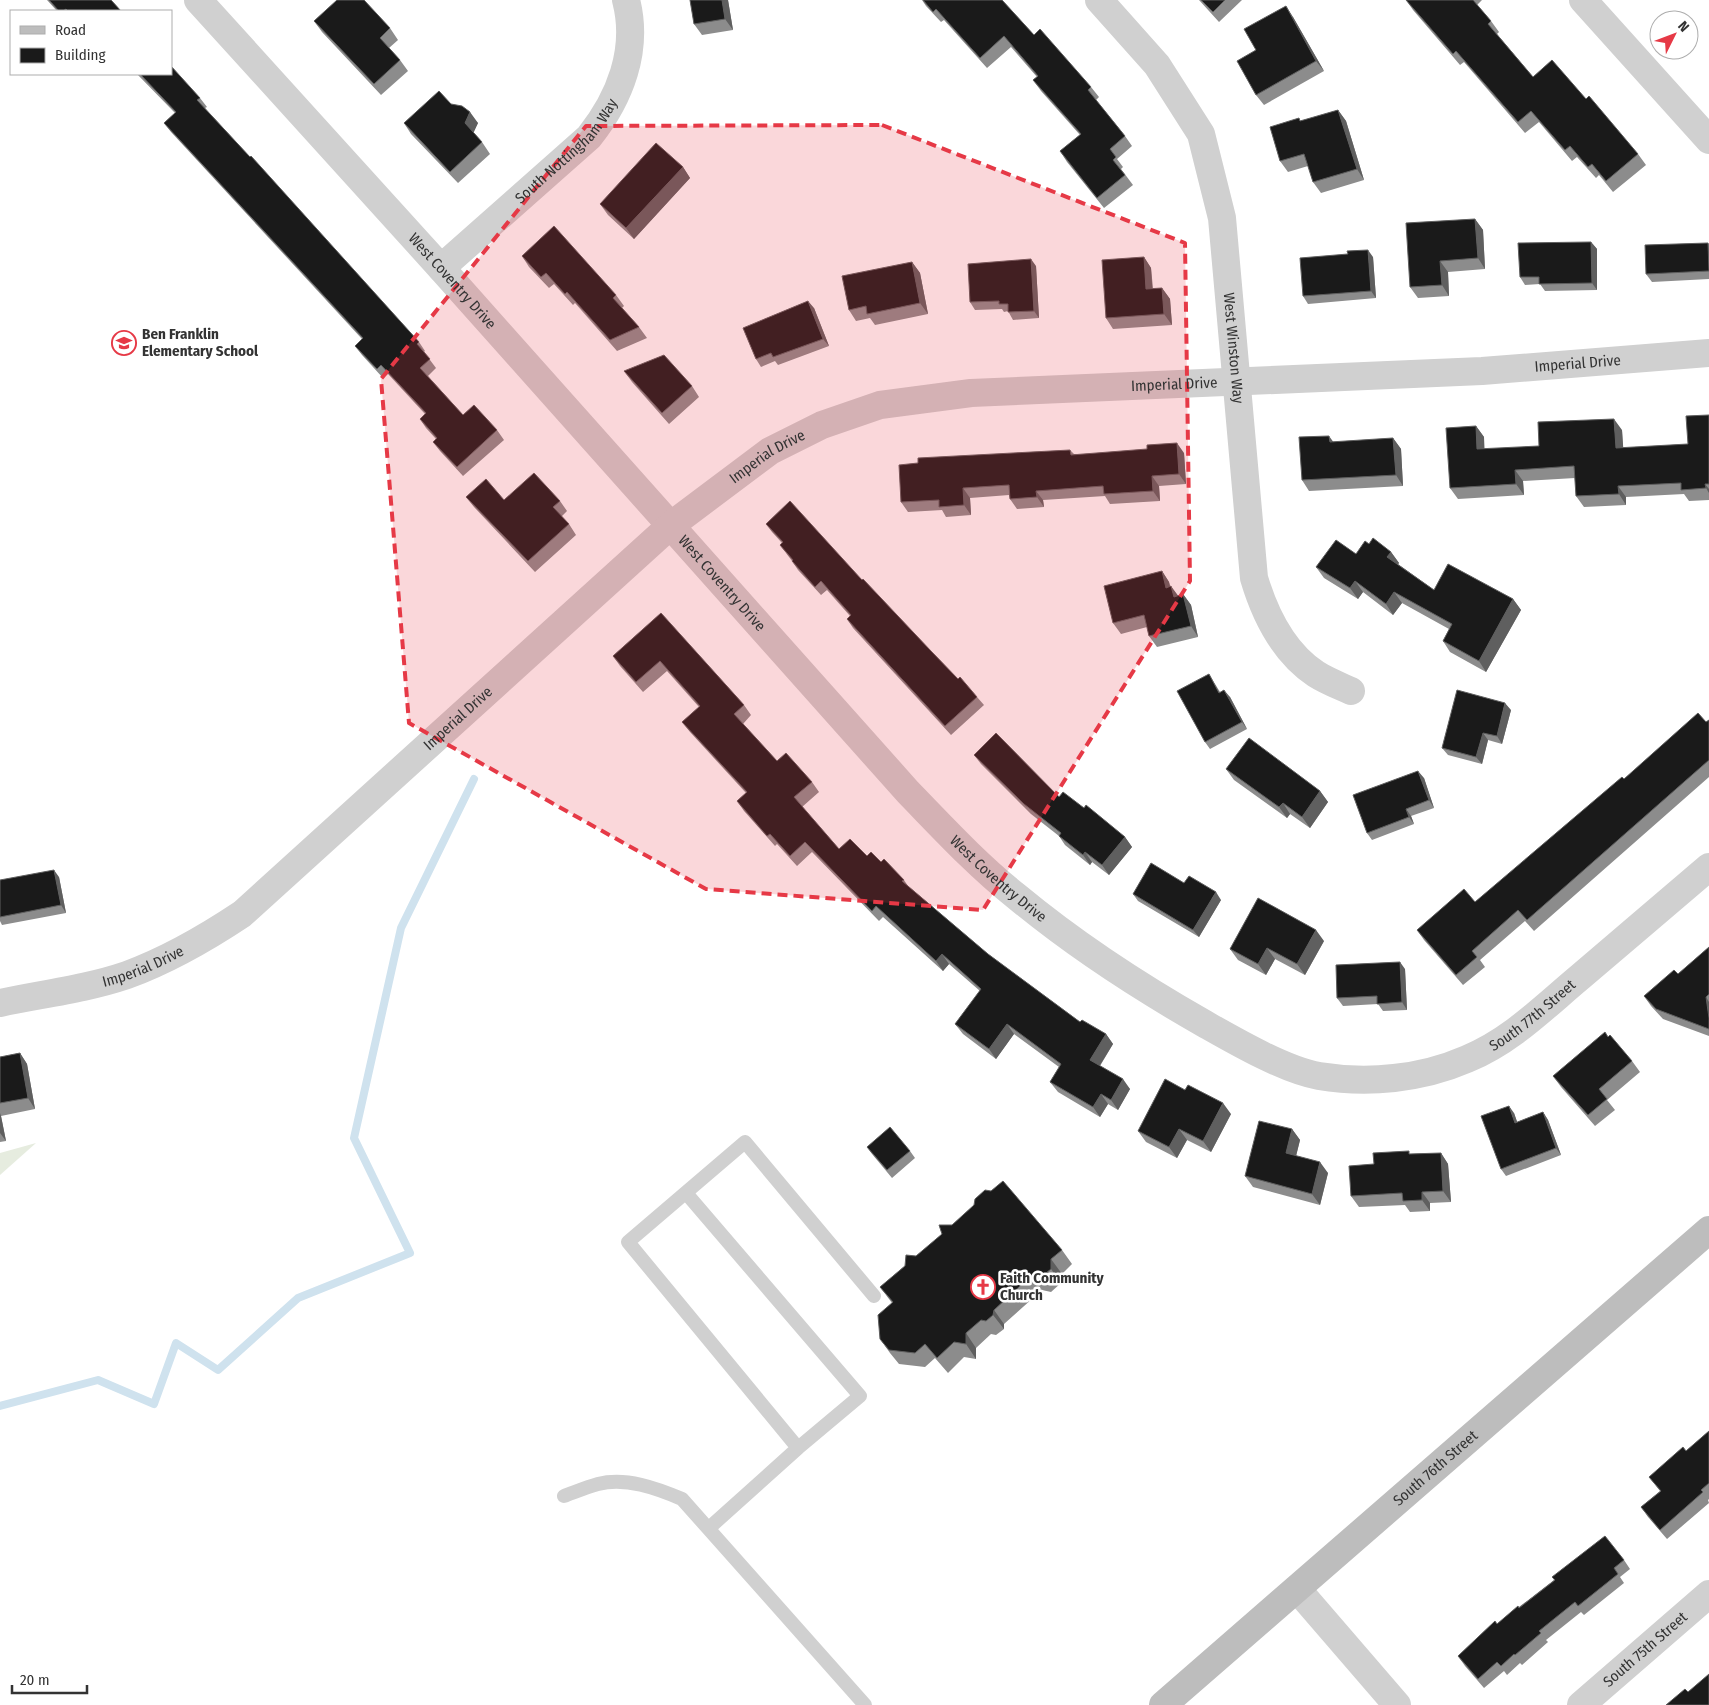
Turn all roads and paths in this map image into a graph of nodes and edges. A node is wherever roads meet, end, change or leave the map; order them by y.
1 (198, 0) edge
2 (626, 0) edge
3 (1099, 0) edge
4 (1583, 0) edge
5 (1709, 140) edge
6 (441, 268) junction
7 (1709, 353) edge
8 (1238, 382) junction
9 (670, 526) junction
10 (1351, 691) dead end
11 (1709, 867) edge
12 (0, 1003) edge
13 (1318, 1076) joint
14 (686, 1192) junction
15 (1709, 1230) edge
16 (874, 1296) dead end
17 (798, 1448) junction
18 (564, 1496) dead end
19 (709, 1528) junction
20 (1297, 1590) junction
21 (1709, 1594) edge
22 (865, 1705) edge
23 (1163, 1705) edge
24 (1397, 1705) edge
25 (1581, 1705) edge

1 - 6 street, West Coventry Drive
2 - 6 street, South Nottingham Way
3 - 8 street, West Winston Way
4 - 5 street
6 - 9 street, West Coventry Drive
7 - 8 street, Imperial Drive
8 - 9 street, Imperial Drive
8 - 10 street, West Winston Way
9 - 12 street, Imperial Drive
9 - 13 street, West Coventry Drive
11 - 13 street, South 77th Street
14 - 16 lane
14 - 17 lane
14 - 17 lane
15 - 20 main road, South 76th Street
17 - 19 lane
18 - 19 lane
19 - 22 lane
20 - 23 main road, South 76th Street
20 - 24 street
21 - 25 street, South 75th Street

